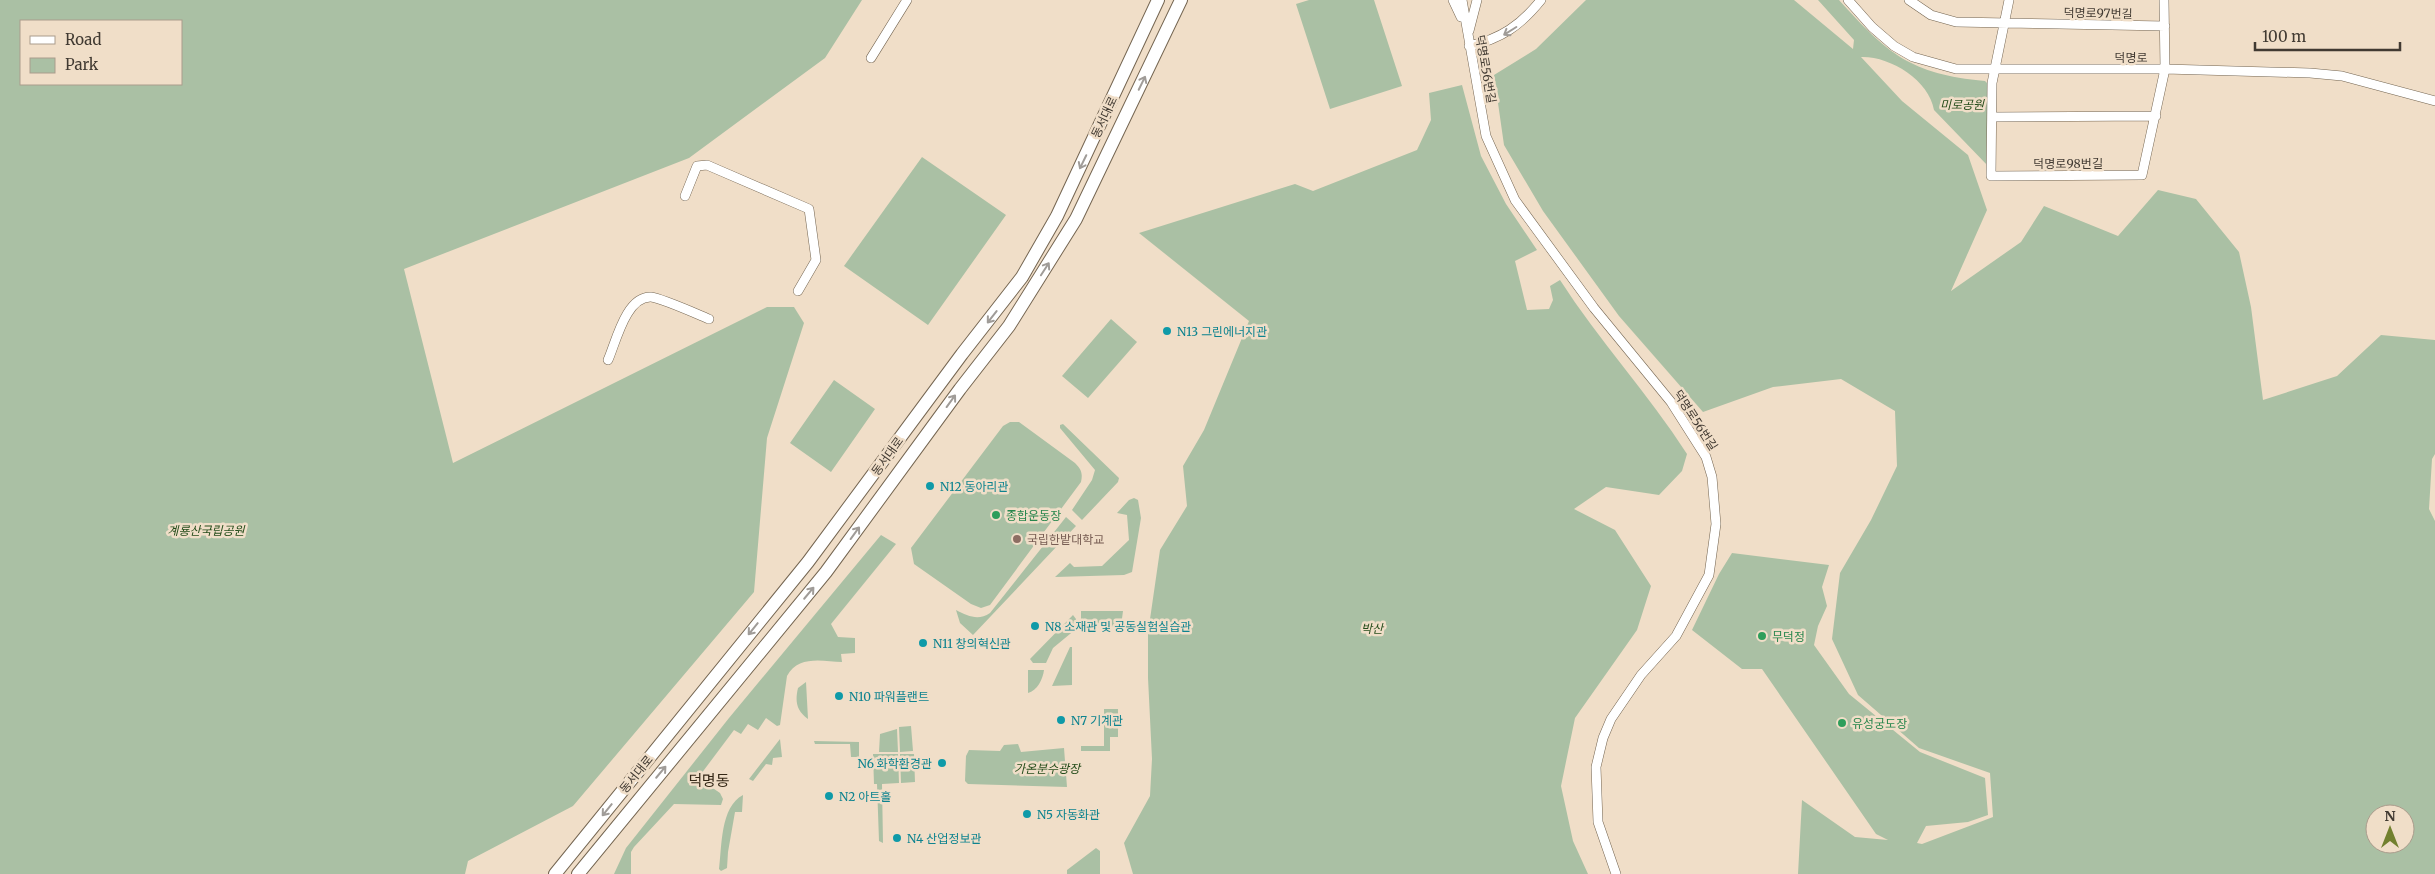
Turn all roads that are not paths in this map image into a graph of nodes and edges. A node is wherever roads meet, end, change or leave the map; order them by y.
1 (907, 0) edge
2 (1158, 0) edge
3 (1181, 0) edge
4 (1453, 0) edge
5 (1462, 0) edge
6 (1477, 0) edge
7 (1541, 0) edge
8 (1848, 0) edge
9 (1909, 0) edge
10 (2009, 0) edge
11 (2164, 0) edge
12 (2004, 24) junction
13 (2165, 26) junction
14 (1468, 42) junction
15 (871, 58) dead end
16 (2165, 69) junction
17 (1994, 70) junction
18 (2435, 101) edge
19 (2156, 116) junction
20 (1992, 117) junction
21 (685, 196) dead end
22 (798, 291) dead end
23 (709, 319) dead end
24 (608, 360) dead end
25 (555, 874) edge
26 (578, 874) edge
27 (1616, 874) edge

1 - 15 street
2 -> 25 street, 동서대로
26 -> 3 street, 동서대로
4 - 14 street
5 - 14 street, 덕명로56번길
6 - 14 street
7 -> 14 street
8 - 17 street, 덕명로
9 - 12 street, 덕명로97번길
10 - 12 street
11 - 13 street
12 - 13 street, 덕명로97번길
12 - 17 street
13 - 16 street, 덕명로98번길
14 - 27 street, 덕명로56번길
16 - 17 street, 덕명로
16 - 18 street, 덕명로
16 - 19 street, 덕명로98번길
17 - 20 street, 덕명로98번길
19 - 20 street
19 - 20 street, 덕명로98번길
21 - 22 street
23 - 24 street

